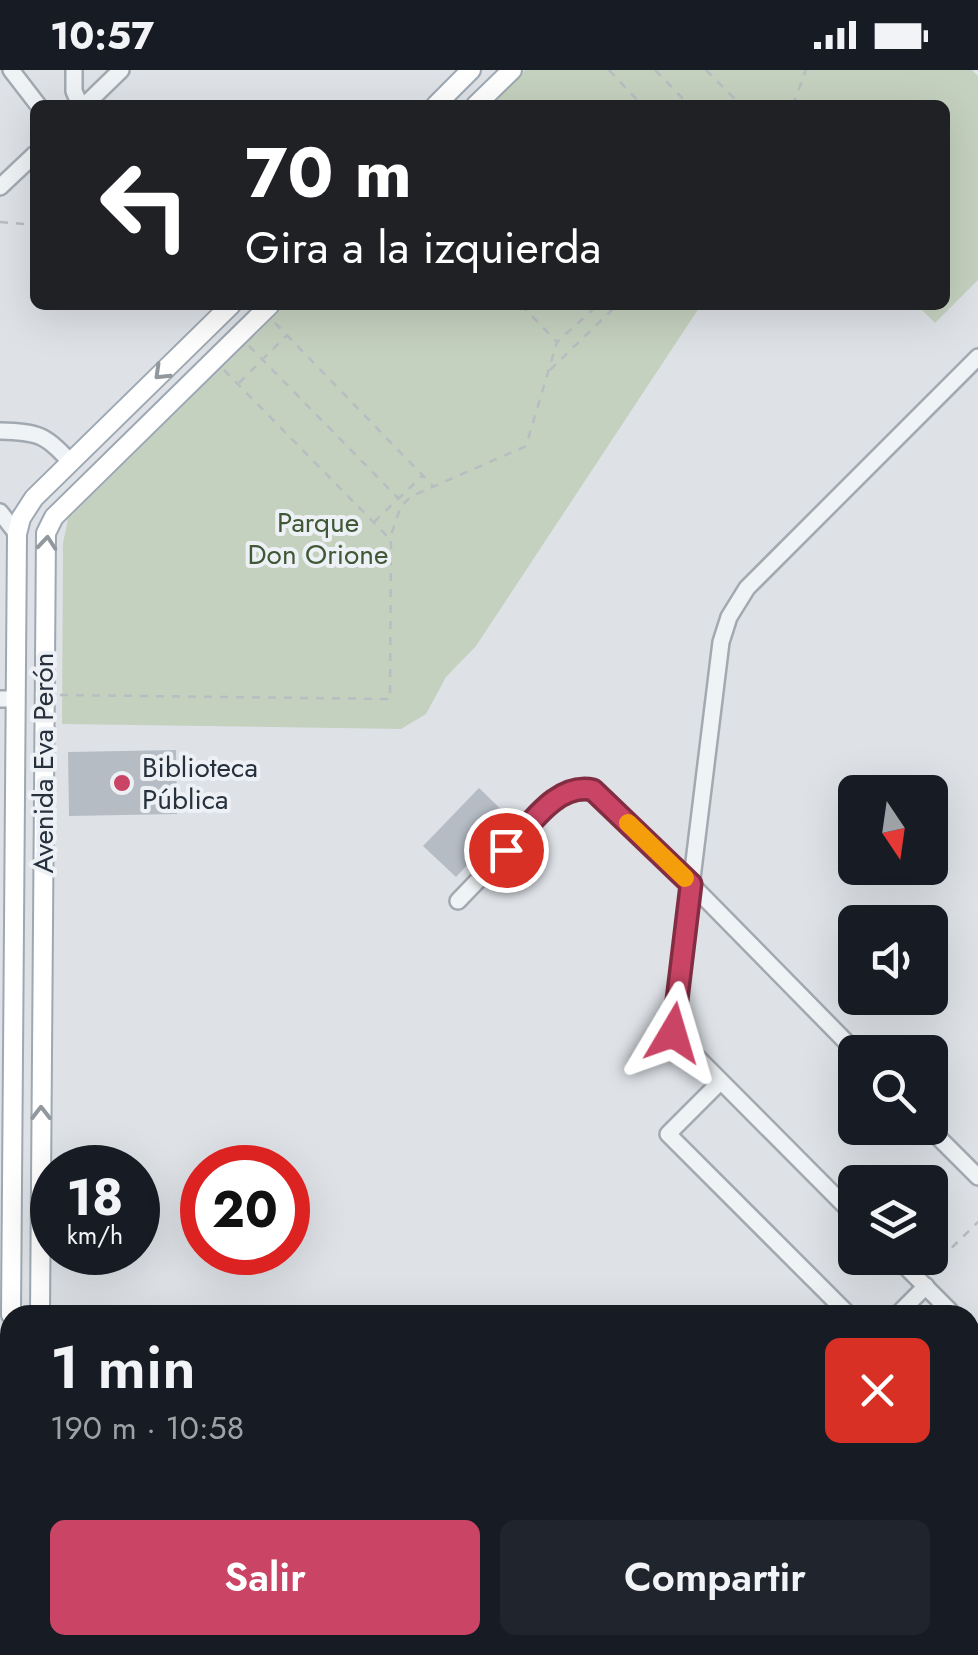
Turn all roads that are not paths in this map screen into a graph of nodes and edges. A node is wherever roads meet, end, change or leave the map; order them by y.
1 (11, 70) edge
2 (74, 70) edge
3 (121, 70) edge
4 (472, 70) edge
5 (512, 70) edge
6 (34, 100) edge
7 (79, 100) edge
8 (88, 100) edge
9 (441, 100) edge
10 (481, 100) edge
11 (30, 159) edge
12 (0, 187) edge
13 (226, 310) edge
14 (265, 310) edge
15 (978, 357) edge
16 (0, 431) edge
17 (70, 462) junction
18 (0, 512) edge
19 (17, 534) junction
20 (44, 594) junction
21 (17, 595) junction
22 (8, 699) edge
23 (43, 843) junction
24 (10, 845) edge
25 (691, 884) junction
26 (458, 901) dead end
27 (7, 992) edge
28 (839, 1035) edge
29 (720, 1082) junction
30 (40, 1145) edge
31 (946, 1145) edge
32 (30, 1151) edge
33 (14, 1152) junction
34 (978, 1178) edge
35 (838, 1199) edge
36 (6, 1230) edge
37 (40, 1275) edge
38 (914, 1275) edge
39 (922, 1283) junction
40 (10, 1305) edge
41 (40, 1305) edge
42 (839, 1305) edge
43 (905, 1305) edge
44 (944, 1305) edge

1 - 6 street
2 - 7 street
3 - 8 street
4 - 9 main road
5 - 10 main road
11 - 12 street
13 -> 17 main road
20 -> 14 main road, Avenida Eva Perón
15 - 25 street
16 - 17 street
17 - 19 main road
18 - 19 street
19 - 21 main road, Avenida Eva Perón
20 - 21 main road
20 - 23 main road, Avenida Eva Perón
21 - 22 main road, Avenida Eva Perón
22 - 24 main road, Avenida Eva Perón
23 - 24 main road
30 -> 23 main road, Avenida Eva Perón
24 - 27 main road, Avenida Eva Perón
25 - 26 street
25 - 28 street
25 - 29 street
27 - 33 main road, Avenida Eva Perón
29 - 35 street
29 - 42 street
31 - 34 street
32 - 33 main road
33 - 36 main road, Avenida Eva Perón
36 - 40 main road, Avenida Eva Perón
37 - 41 main road, Avenida Eva Perón
38 - 39 street
39 - 43 street
39 - 44 street

